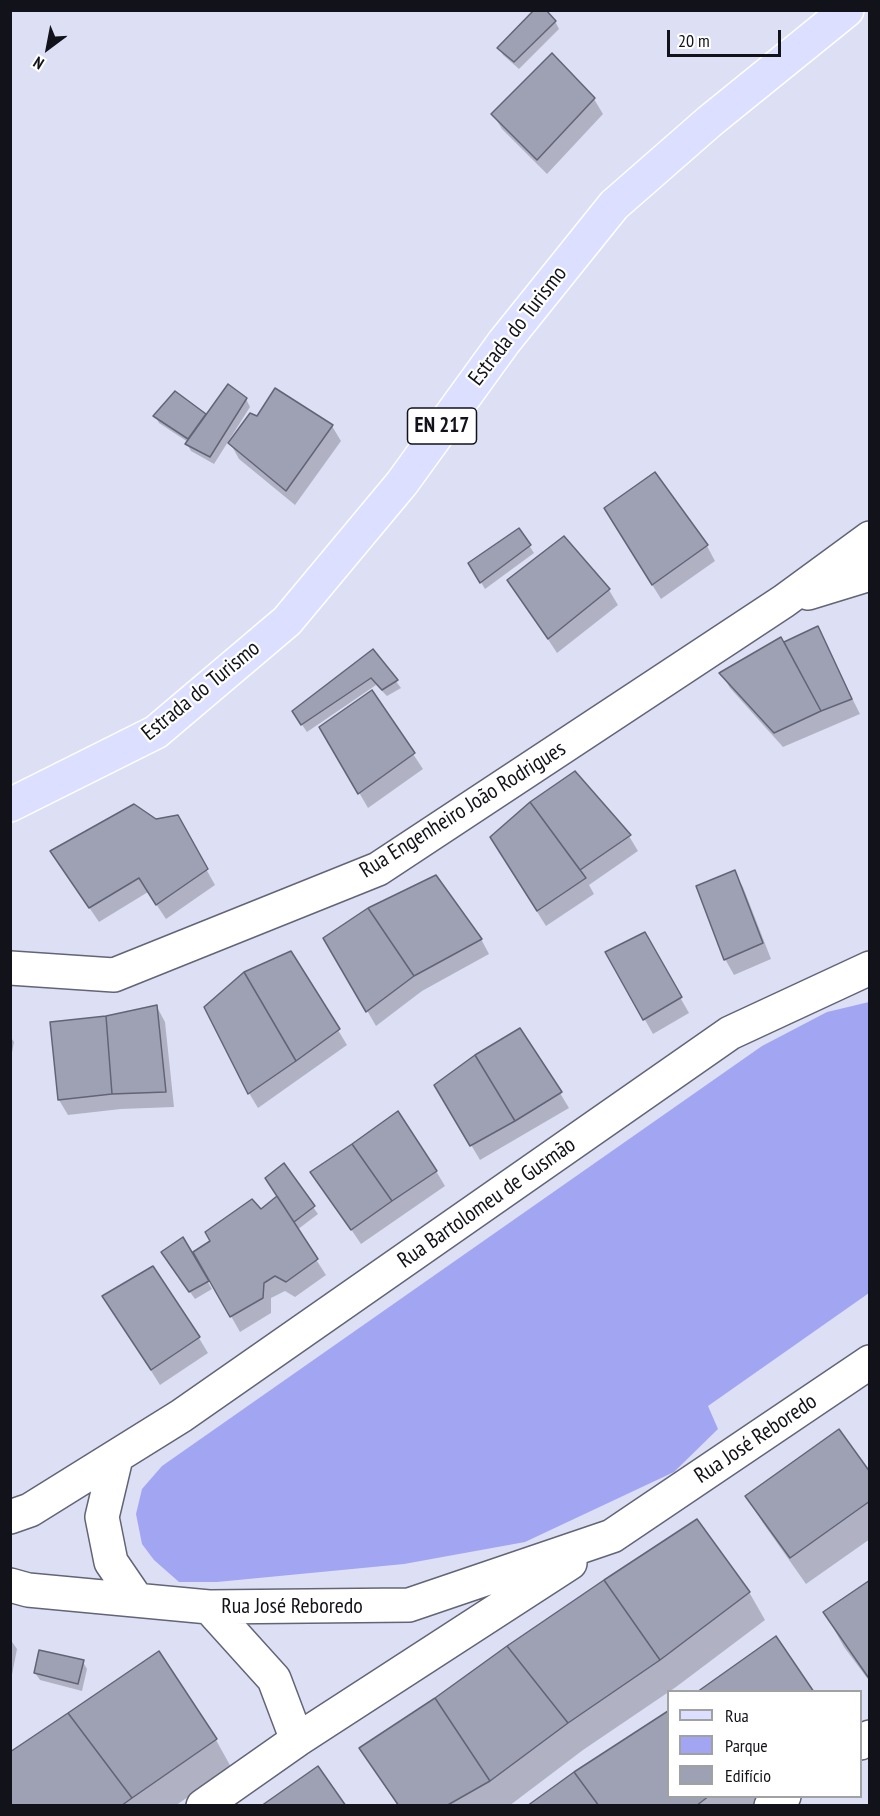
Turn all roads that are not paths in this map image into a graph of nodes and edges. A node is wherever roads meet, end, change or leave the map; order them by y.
1 (847, 10) edge
2 (870, 538) edge
3 (870, 574) edge
4 (783, 601) junction
5 (10, 805) edge
6 (10, 968) edge
7 (870, 968) edge
8 (870, 1362) edge
9 (116, 1458) junction
10 (10, 1517) edge
11 (612, 1536) junction
12 (10, 1586) edge
13 (138, 1600) junction
14 (210, 1607) junction
15 (297, 1740) junction
16 (203, 1806) edge

1 - 5 main road, Estrada do Turismo / EN 217
2 - 4 street, Rua Engenheiro João Rodrigues
3 - 4 street, Rua Engenheiro João Rodrigues
4 - 6 street, Rua Engenheiro João Rodrigues
7 - 9 street, Rua Bartolomeu de Gusmão
8 - 11 street, Rua José Reboredo
9 - 10 street, Rua Bartolomeu de Gusmão
9 - 13 street
11 - 14 street, Rua José Reboredo
11 - 15 street, Rua José Reboredo
12 - 13 street
13 - 14 street
14 - 15 street, Rua José Reboredo
15 - 16 street

